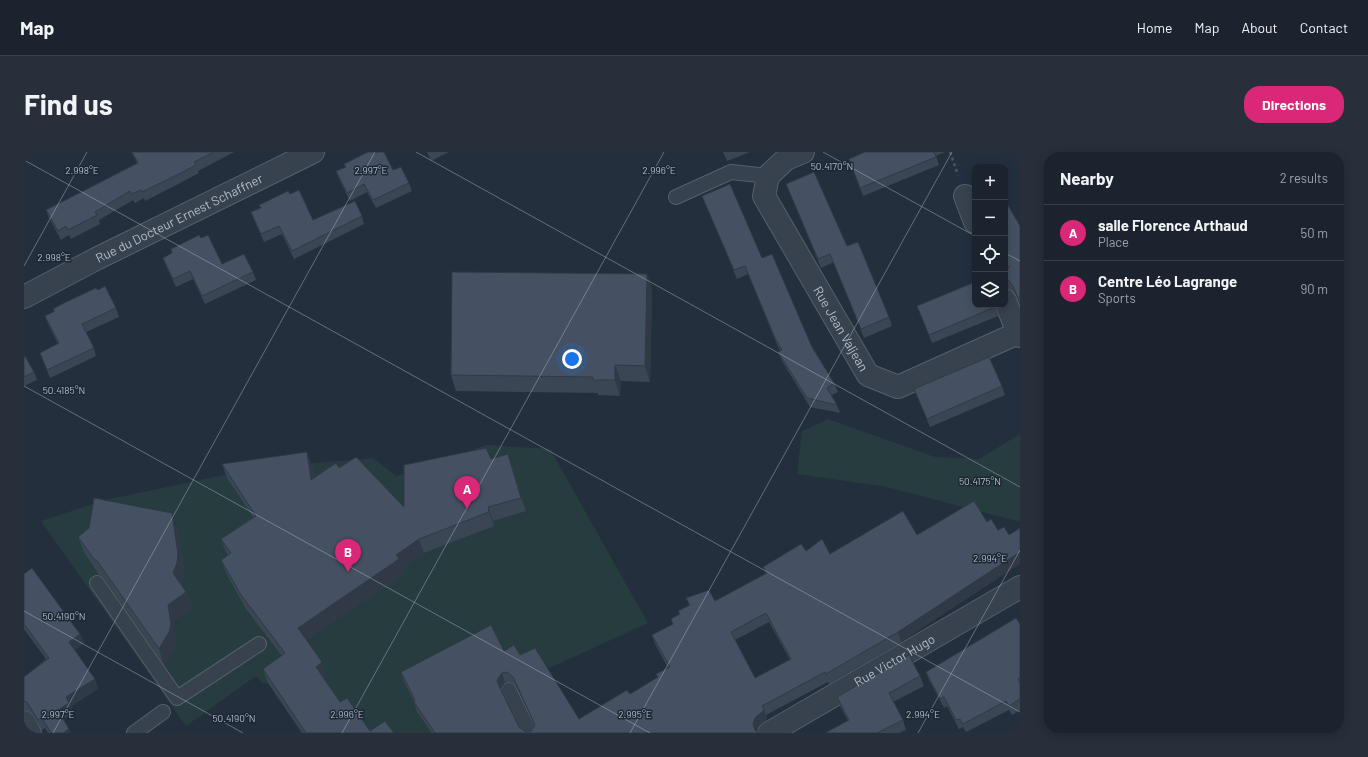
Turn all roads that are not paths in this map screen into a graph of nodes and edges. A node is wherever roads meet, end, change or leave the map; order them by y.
1 (313, 152) edge
2 (803, 152) edge
3 (768, 176) junction
4 (965, 196) dead end
5 (676, 197) dead end
6 (972, 214) edge
7 (24, 297) edge
8 (1008, 307) edge
9 (1019, 334) edge
10 (97, 583) edge
11 (1020, 587) edge
12 (259, 644) dead end
13 (508, 690) dead end
14 (163, 712) dead end
15 (24, 722) edge
16 (30, 733) edge
17 (134, 733) edge
18 (530, 733) edge
19 (769, 733) edge

1 - 7 street, Rue du Docteur Ernest Schaffner
2 - 3 street
3 - 5 lane
3 - 9 street, Rue Jean Valjean
4 - 6 street
8 - 9 street, Rue Jean Valjean
10 - 12 lane
11 - 19 street, Rue Victor Hugo
13 - 18 lane
14 - 17 lane
15 - 16 street

